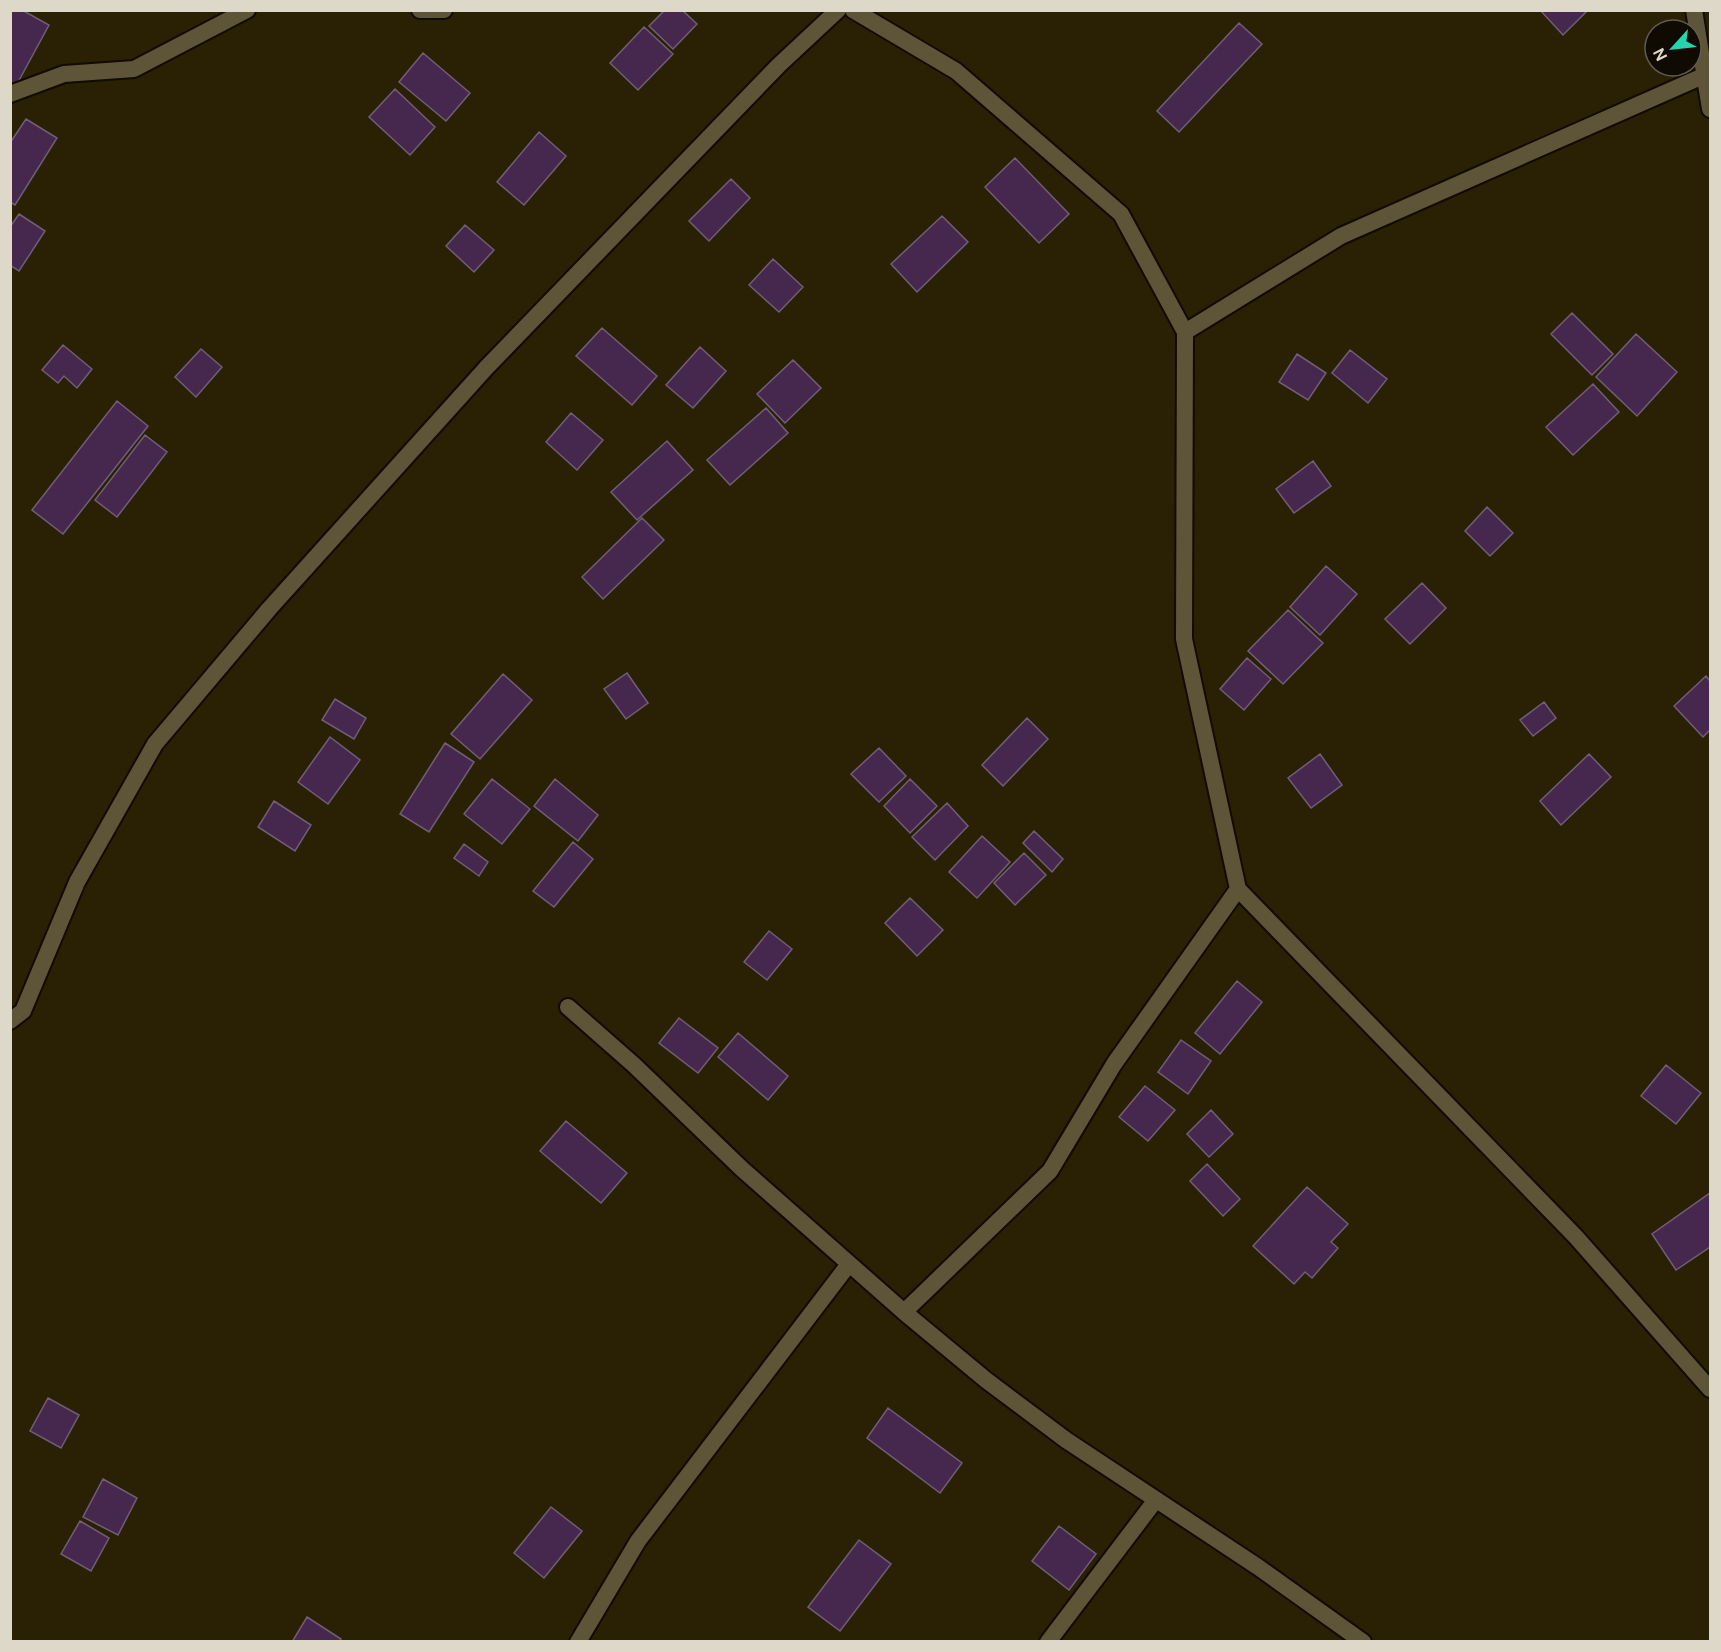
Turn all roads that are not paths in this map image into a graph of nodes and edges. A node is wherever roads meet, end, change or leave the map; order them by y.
1 (247, 10) edge
2 (420, 10) edge
3 (444, 10) edge
4 (838, 10) edge
5 (853, 10) edge
6 (1703, 76) edge
7 (1698, 78) edge
8 (10, 94) edge
9 (1710, 109) edge
10 (1185, 332) junction
11 (1238, 889) junction
12 (568, 1007) dead end
13 (10, 1021) edge
14 (849, 1264) junction
15 (904, 1312) junction
16 (1710, 1389) edge
17 (1155, 1501) junction
18 (578, 1641) edge
19 (1048, 1641) edge
20 (1363, 1641) edge

1 - 8 street
2 - 3 street
4 - 13 street
5 - 10 street
6 - 9 street
7 - 10 street
10 - 11 street
11 - 15 street
11 - 16 street
12 - 14 street
14 - 15 street
14 - 18 street
15 - 17 street
17 - 19 street
17 - 20 street

